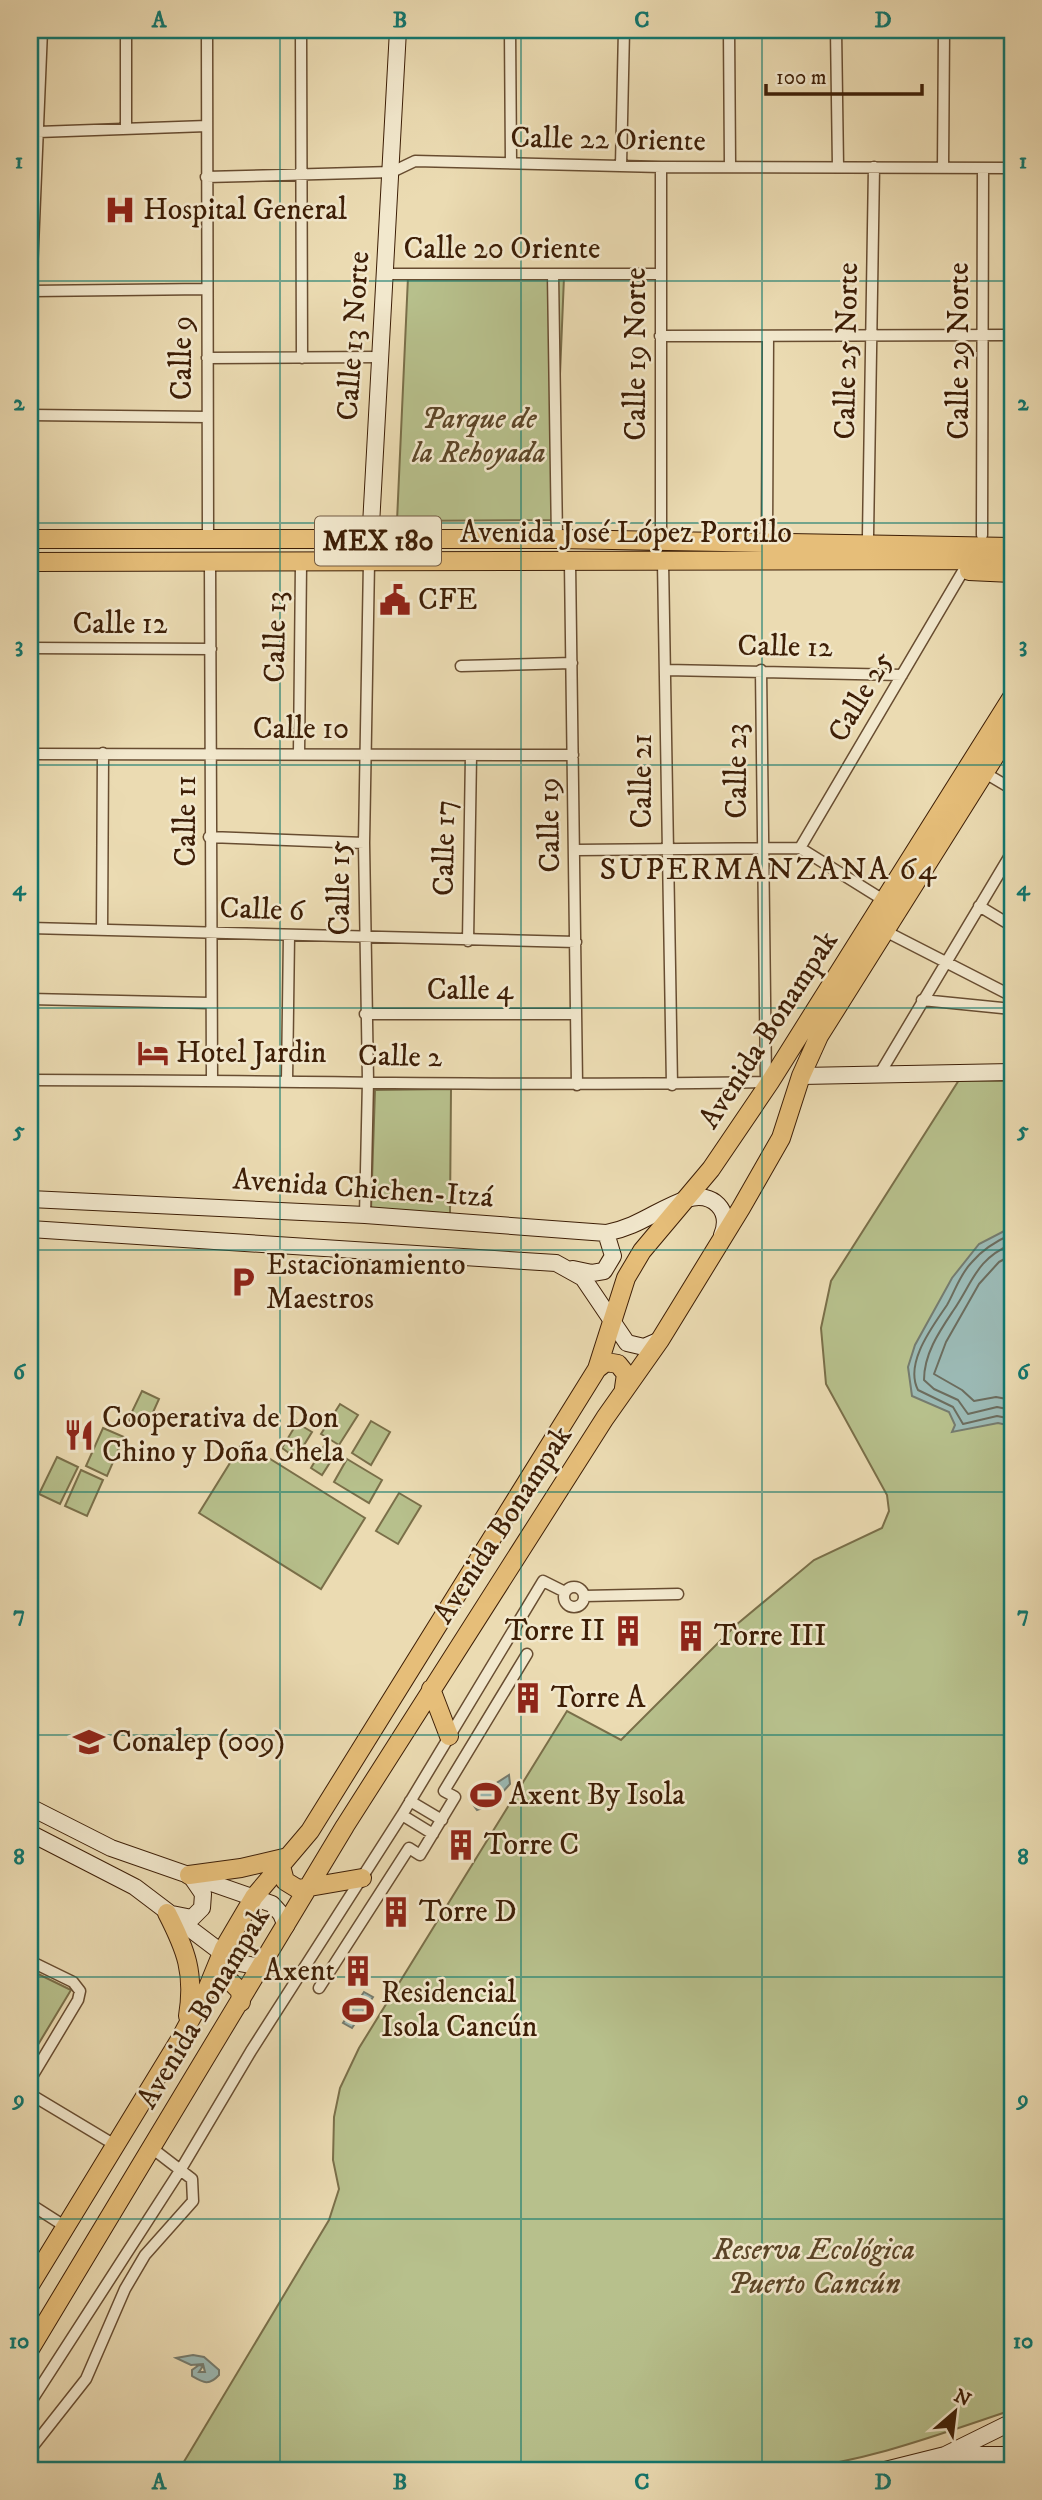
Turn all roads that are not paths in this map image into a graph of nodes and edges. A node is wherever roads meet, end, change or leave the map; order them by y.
1 (42, 30) edge
2 (127, 30) edge
3 (207, 30) edge
4 (301, 30) edge
5 (398, 30) edge
6 (510, 30) edge
7 (624, 30) edge
8 (729, 30) edge
9 (836, 30) edge
10 (944, 30) edge
11 (207, 126) junction
12 (126, 129) junction
13 (38, 132) junction
14 (510, 163) junction
15 (621, 165) junction
16 (730, 165) junction
17 (661, 167) junction
18 (838, 167) junction
19 (874, 167) junction
20 (943, 168) junction
21 (983, 168) junction
22 (1012, 168) edge
23 (392, 172) junction
24 (302, 175) junction
25 (206, 177) junction
26 (33, 178) edge
27 (386, 274) junction
28 (553, 274) junction
29 (661, 274) junction
30 (31, 278) edge
31 (206, 289) junction
32 (32, 291) junction
33 (30, 319) edge
34 (1012, 335) edge
35 (660, 336) junction
36 (768, 336) junction
37 (872, 336) junction
38 (984, 337) junction
39 (381, 357) junction
40 (207, 358) junction
41 (302, 358) junction
42 (30, 415) edge
43 (207, 417) junction
44 (982, 535) junction
45 (868, 536) junction
46 (1012, 536) edge
47 (208, 538) junction
48 (30, 539) edge
49 (558, 539) junction
50 (369, 541) junction
51 (661, 541) junction
52 (764, 546) junction
53 (1012, 547) edge
54 (1012, 560) edge
55 (30, 562) edge
56 (210, 562) junction
57 (369, 562) junction
58 (663, 562) junction
59 (726, 562) junction
60 (570, 563) junction
61 (302, 564) junction
62 (963, 570) junction
63 (1012, 573) edge
64 (30, 648) edge
65 (211, 649) junction
66 (572, 663) junction
67 (461, 666) dead end
68 (666, 670) junction
69 (761, 670) junction
70 (902, 675) junction
71 (1012, 697) edge
72 (1012, 729) edge
73 (103, 753) junction
74 (299, 753) junction
75 (30, 754) edge
76 (211, 754) junction
77 (367, 754) junction
78 (471, 755) junction
79 (573, 755) junction
80 (985, 773) junction
81 (1012, 789) edge
82 (209, 837) junction
83 (364, 842) junction
84 (800, 848) junction
85 (761, 849) junction
86 (576, 850) junction
87 (666, 850) junction
88 (1011, 856) edge
89 (885, 901) junction
90 (979, 906) junction
91 (1012, 926) edge
92 (30, 928) edge
93 (102, 930) junction
94 (885, 931) junction
95 (210, 932) junction
96 (289, 935) junction
97 (364, 938) junction
98 (468, 941) junction
99 (576, 942) junction
100 (943, 963) junction
101 (1012, 996) edge
102 (30, 999) edge
103 (922, 1000) junction
104 (210, 1003) junction
105 (1012, 1009) edge
106 (365, 1014) junction
107 (575, 1014) junction
108 (1012, 1072) edge
109 (878, 1075) junction
110 (801, 1076) junction
111 (30, 1080) edge
112 (212, 1080) junction
113 (287, 1081) junction
114 (368, 1081) junction
115 (768, 1082) junction
116 (672, 1084) junction
117 (577, 1086) junction
118 (30, 1199) edge
119 (684, 1200) junction
120 (365, 1215) junction
121 (30, 1229) edge
122 (606, 1233) junction
123 (718, 1244) junction
124 (570, 1269) junction
125 (611, 1321) junction
126 (660, 1340) junction
127 (597, 1369) junction
128 (624, 1388) junction
129 (678, 1594) dead end
130 (527, 1654) dead end
131 (431, 1689) junction
132 (449, 1735) junction
133 (410, 1801) junction
134 (30, 1807) edge
135 (402, 1815) junction
136 (442, 1820) junction
137 (30, 1833) edge
138 (433, 1834) junction
139 (284, 1862) junction
140 (190, 1875) junction
141 (362, 1878) junction
142 (310, 1887) junction
143 (254, 1897) junction
144 (166, 1913) junction
145 (286, 1926) junction
146 (222, 1955) junction
147 (30, 1961) edge
148 (261, 1967) junction
149 (208, 1987) junction
150 (318, 1988) dead end
151 (241, 2002) junction
152 (186, 2029) junction
153 (30, 2080) edge
154 (30, 2094) edge
155 (115, 2146) junction
156 (153, 2149) junction
157 (181, 2169) junction
158 (30, 2204) edge
159 (65, 2227) junction
160 (30, 2285) edge
161 (30, 2349) edge
162 (30, 2403) edge
163 (1005, 2425) edge
164 (30, 2449) edge
165 (945, 2455) junction
166 (1010, 2456) edge
167 (886, 2470) edge

1 - 13 street
2 - 12 street
3 - 11 street, Calle 9
4 - 24 street
5 - 23 street, Calle 13 Norte
6 - 14 street
7 - 15 street
8 - 16 street
9 - 18 street
10 - 20 street
11 - 12 street
11 - 25 street, Calle 9
12 - 13 street
13 - 26 street
14 - 15 street, Calle 22 Oriente
14 - 23 street, Calle 22 Oriente
15 - 17 street, Calle 22 Oriente
16 - 17 street, Calle 22 Oriente
16 - 18 street, Calle 22 Oriente
17 - 29 street, Calle 19 Norte
18 - 19 street, Calle 22 Oriente
19 - 20 street, Calle 22 Oriente
19 - 37 street, Calle 25 Norte
20 - 21 street, Calle 22 Oriente
21 - 22 street, Calle 22 Oriente
21 - 38 street, Calle 29 Norte
23 - 24 street, Calle 22 Oriente
23 - 27 street, Calle 13 Norte
24 - 25 street, Calle 22 Oriente
24 - 41 street
25 - 31 street, Calle 9
26 - 30 street
27 - 28 street, Calle 20 Oriente
27 - 39 street, Calle 13 Norte
28 - 29 street, Calle 20 Oriente
28 - 49 street
29 - 35 street, Calle 19 Norte
30 - 32 street
31 - 32 street
31 - 40 street, Calle 9
32 - 33 street
34 - 38 street
35 - 36 street
35 - 51 street, Calle 19 Norte
36 - 37 street
36 - 52 street
37 - 38 street
37 - 45 street, Calle 25 Norte
38 - 44 street, Calle 29 Norte
39 - 41 street
39 - 50 street, Calle 13 Norte
40 - 41 street
40 - 43 street, Calle 9
42 - 43 street
43 - 47 street, Calle 9
44 - 45 main road
44 - 46 main road
45 - 52 main road
47 - 48 main road, Avenida José López Portillo / MEX 180
47 - 50 main road, Avenida José López Portillo / MEX 180
49 - 50 main road, Avenida José López Portillo / MEX 180
49 - 51 main road, Avenida José López Portillo / MEX 180
50 - 57 street, Calle 13 Norte
51 - 52 main road, Avenida José López Portillo / MEX 180
52 - 53 main road, Avenida José López Portillo / MEX 180
52 - 54 main road, Avenida José López Portillo / MEX 180
52 - 59 main road, Avenida José López Portillo / MEX 180
55 - 56 main road, Avenida José López Portillo / MEX 180
56 - 61 main road, Avenida José López Portillo / MEX 180
56 - 65 street, Calle 11
57 - 60 main road, Avenida José López Portillo / MEX 180
57 - 61 main road, Avenida José López Portillo / MEX 180
57 - 77 street, Calle 15
58 - 59 main road, Avenida José López Portillo / MEX 180
58 - 60 main road, Avenida José López Portillo / MEX 180
58 - 68 street, Calle 21
59 - 62 main road
60 - 66 street, Calle 19
61 - 74 street, Calle 13
62 - 63 main road
62 - 70 street, Calle 25
64 - 65 street, Calle 12
65 - 76 street, Calle 11
66 - 67 street
66 - 79 street, Calle 19
68 - 69 street, Calle 12
68 - 87 street, Calle 21
69 - 70 street, Calle 12
69 - 85 street, Calle 23
70 - 84 street, Calle 25
71 - 89 main road, Avenida Bonampak
72 - 80 main road, Avenida Bonampak
73 - 75 street, Calle 10
73 - 76 street, Calle 10
73 - 93 street
74 - 76 street, Calle 10
74 - 77 street, Calle 10
76 - 82 street, Calle 11
77 - 78 street, Calle 10
77 - 83 street, Calle 15
78 - 79 street, Calle 10
78 - 98 street, Calle 17
79 - 86 street, Calle 19
80 - 81 street
80 - 94 main road, Avenida Bonampak
82 - 83 street
82 - 95 street, Calle 11
83 - 97 street, Calle 15
84 - 85 street
84 - 89 street
85 - 87 street
85 - 115 street, Calle 23
86 - 87 street
86 - 99 street, Calle 19
87 - 116 street, Calle 21
88 - 90 street
89 - 115 main road, Avenida Bonampak
90 - 91 street
90 - 100 street
92 - 93 street, Calle 6
93 - 95 street, Calle 6
94 - 100 street
94 - 110 main road, Avenida Bonampak
95 - 96 street, Calle 6
95 - 104 street, Calle 11
96 - 97 street, Calle 6
96 - 113 street
97 - 98 street, Calle 6
97 - 106 street, Calle 15
98 - 99 street, Calle 6
99 - 107 street, Calle 19
100 - 101 street
100 - 103 street
102 - 104 street
103 - 105 street
103 - 109 street
104 - 112 street, Calle 11
106 - 107 street, Calle 4
106 - 114 street, Calle 15
107 - 117 street, Calle 19
108 - 109 street
109 - 110 street
110 - 123 main road, Avenida Bonampak
111 - 112 street, Calle 2
112 - 113 street, Calle 2
113 - 114 street, Calle 2
114 - 117 street, Calle 2
114 - 120 street, Calle 15
115 - 116 street, Calle 2
115 - 119 main road, Avenida Bonampak
116 - 117 street, Calle 2
118 - 120 street, Avenida Chichen-Itzá
119 - 122 street, Avenida Chichen-Itzá
119 - 123 street
119 - 125 main road, Avenida Bonampak
120 - 122 street, Avenida Chichen-Itzá
121 - 124 street, Avenida Chichen-Itzá
122 - 124 street, Avenida Chichen-Itzá
123 - 126 main road, Avenida Bonampak
124 - 125 street
125 - 126 street
125 - 127 main road, Avenida Bonampak
126 - 128 main road, Avenida Bonampak
127 - 128 main road
127 - 139 main road, Avenida Bonampak
128 - 131 main road, Avenida Bonampak
129 - 132 street
130 - 136 street
131 - 132 main road
131 - 142 main road, Avenida Bonampak
132 - 133 street
133 - 135 street
133 - 136 street
134 - 140 street
135 - 138 street
135 - 141 street
136 - 138 street
137 - 144 street
138 - 150 street
139 - 140 main road
139 - 142 main road
139 - 143 main road, Avenida Bonampak
140 - 143 street
140 - 144 street
141 - 142 main road
141 - 157 street
142 - 145 main road, Avenida Bonampak
143 - 145 street
143 - 146 main road, Avenida Bonampak
144 - 146 street
144 - 152 main road
145 - 148 main road, Avenida Bonampak
146 - 148 street
146 - 149 main road, Avenida Bonampak
147 - 153 street
148 - 151 main road, Avenida Bonampak
149 - 151 main road
149 - 152 main road, Avenida Bonampak
151 - 156 main road, Avenida Bonampak
152 - 155 main road, Avenida Bonampak
154 - 155 street
155 - 159 main road, Avenida Bonampak
156 - 157 street
156 - 161 main road, Avenida Bonampak
157 - 162 street
157 - 164 street
158 - 159 street
159 - 160 main road, Avenida Bonampak
163 - 165 street
163 - 166 street
165 - 166 street
165 - 167 street

